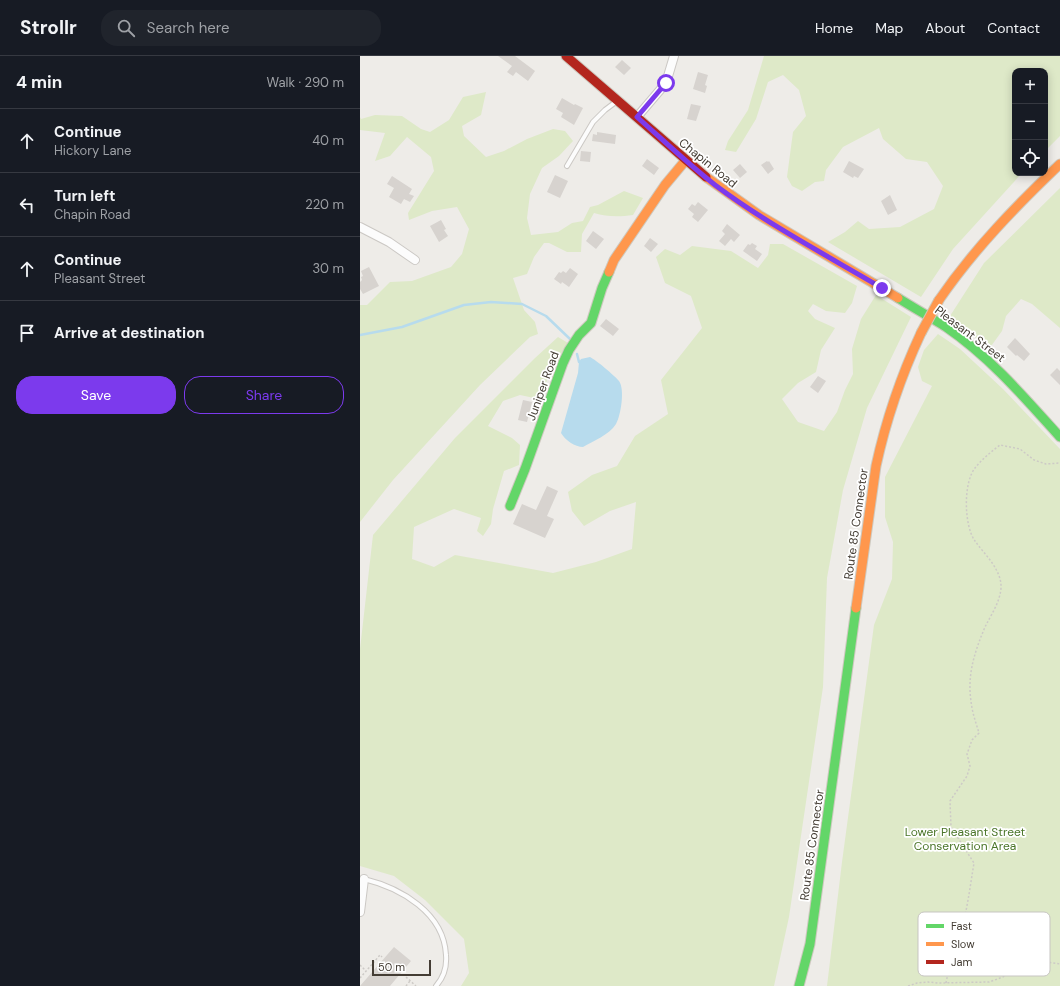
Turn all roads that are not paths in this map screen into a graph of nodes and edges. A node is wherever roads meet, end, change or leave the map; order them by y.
1 (566, 56) edge
2 (674, 56) edge
3 (617, 100) junction
4 (637, 117) junction
5 (685, 161) junction
6 (1060, 164) edge
7 (566, 166) dead end
8 (360, 226) edge
9 (415, 260) dead end
10 (849, 269) joint
11 (1060, 437) edge
12 (510, 506) dead end
13 (362, 879) edge
14 (360, 912) edge
15 (810, 944) junction
16 (436, 986) edge
17 (799, 986) edge
18 (806, 986) edge

1 - 3 main road, Chapin Road
2 - 4 street
3 - 4 main road, Chapin Road
3 - 7 lane
4 - 5 main road, Chapin Road
5 - 10 main road, Chapin Road
5 - 12 main road, Juniper Road
6 - 15 main road, Route 85 Connector, bridge
8 - 9 street
10 - 11 main road, Pleasant Street
13 - 14 street
13 - 16 lane
15 - 17 main road, Route 85 Connector
15 - 18 main road, Route 85 Connector

